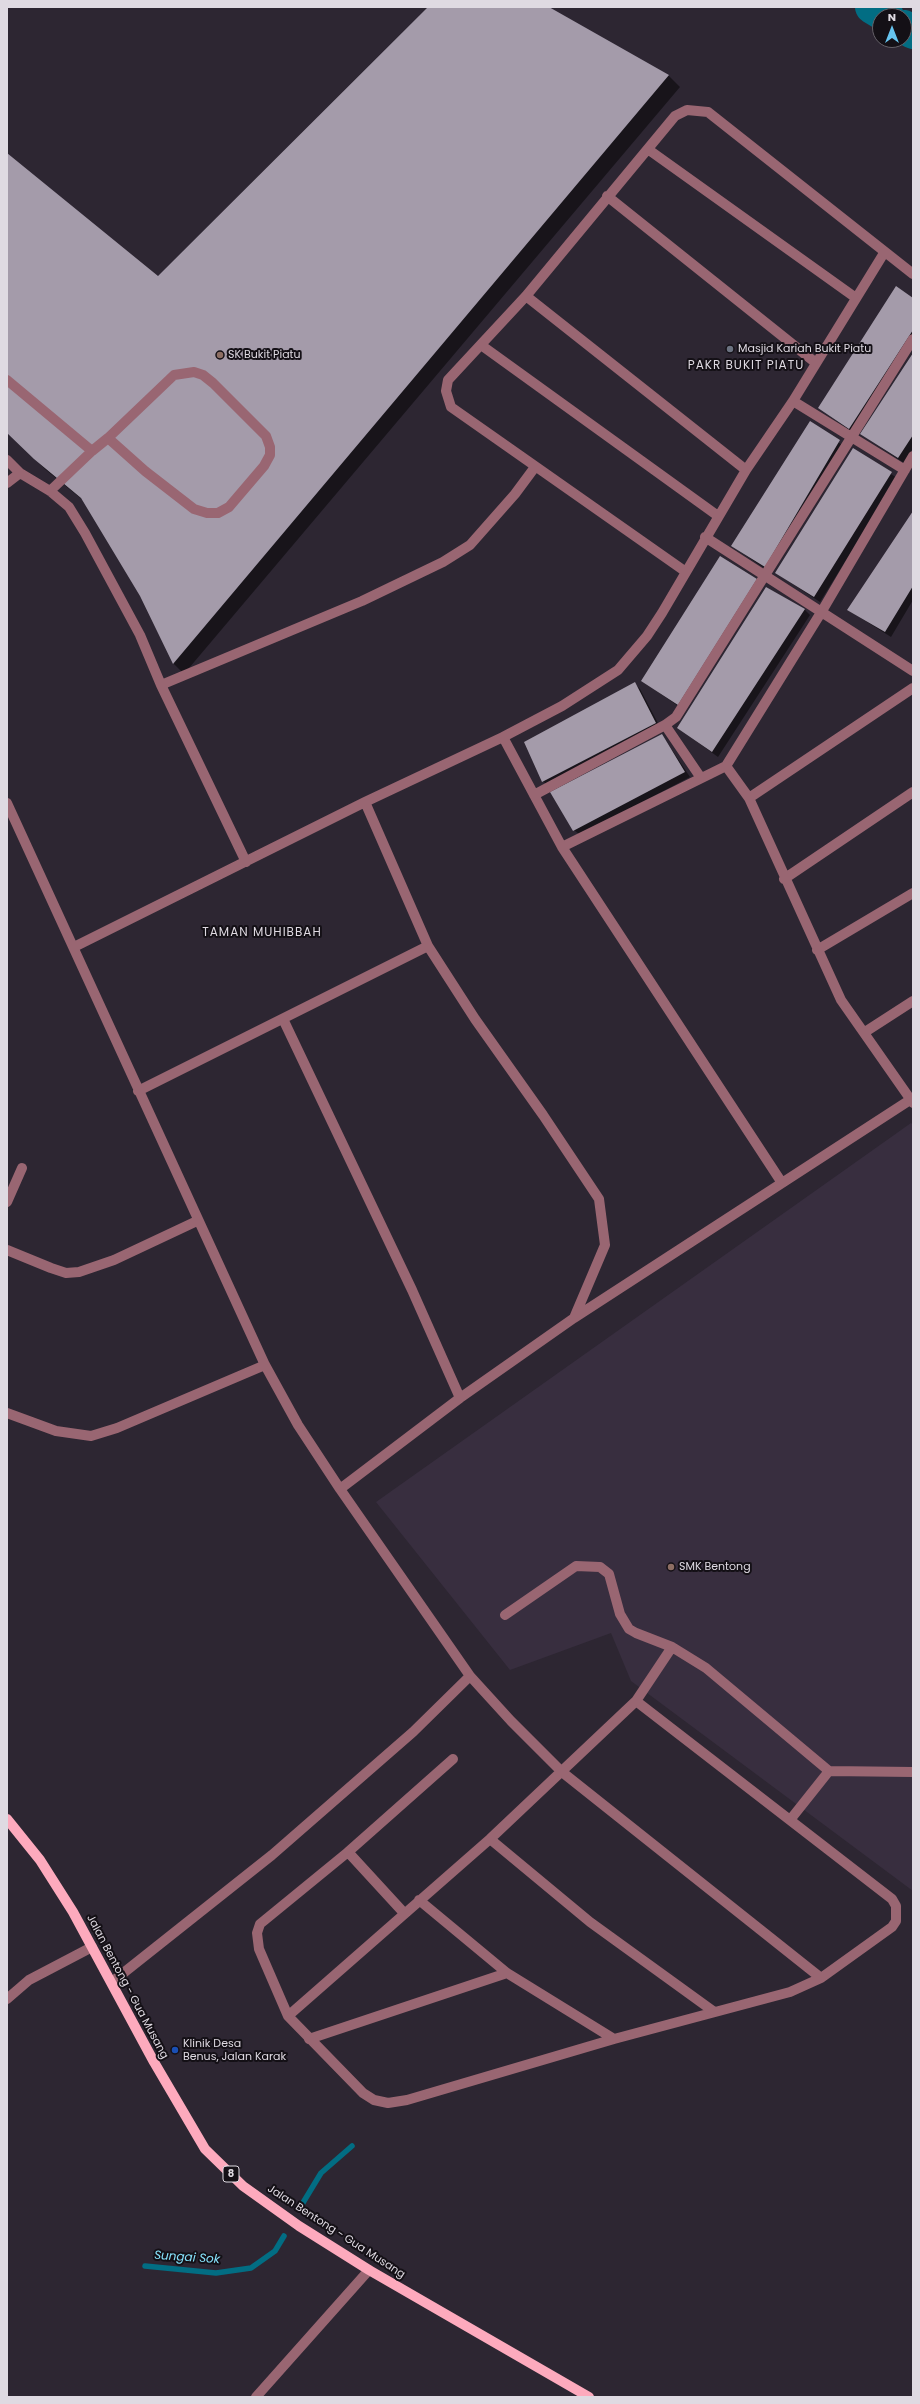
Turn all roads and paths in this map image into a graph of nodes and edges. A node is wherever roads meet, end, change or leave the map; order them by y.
1 (649, 150) junction
2 (607, 196) junction
3 (884, 253) junction
4 (913, 274) edge
5 (526, 296) junction
6 (856, 298) junction
7 (913, 339) edge
8 (481, 345) junction
9 (816, 363) junction
10 (7, 380) edge
11 (793, 401) junction
12 (851, 436) junction
13 (108, 438) junction
14 (92, 451) junction
15 (913, 456) edge
16 (7, 460) edge
17 (535, 467) junction
18 (746, 470) junction
19 (905, 470) junction
20 (20, 473) junction
21 (7, 483) edge
22 (50, 491) junction
23 (718, 516) junction
24 (705, 536) junction
25 (686, 572) junction
26 (765, 575) junction
27 (822, 611) junction
28 (913, 671) edge
29 (161, 685) junction
30 (913, 688) edge
31 (665, 725) junction
32 (503, 737) junction
33 (726, 766) junction
34 (701, 778) junction
35 (913, 792) edge
36 (534, 795) junction
37 (749, 798) junction
38 (365, 802) junction
39 (7, 803) edge
40 (562, 847) junction
41 (246, 862) junction
42 (784, 879) junction
43 (913, 894) edge
44 (428, 946) junction
45 (74, 947) junction
46 (817, 950) junction
47 (913, 1001) edge
48 (283, 1019) junction
49 (865, 1032) junction
50 (138, 1091) junction
51 (912, 1100) edge
52 (22, 1168) dead end
53 (782, 1183) junction
54 (7, 1202) edge
55 (197, 1221) junction
56 (7, 1250) edge
57 (574, 1318) junction
58 (265, 1366) junction
59 (460, 1398) junction
60 (7, 1413) edge
61 (340, 1489) junction
62 (505, 1615) dead end
63 (672, 1647) junction
64 (470, 1676) junction
65 (636, 1701) junction
66 (453, 1759) dead end
67 (829, 1771) junction
68 (562, 1772) junction
69 (913, 1772) edge
70 (7, 1819) edge
71 (790, 1820) junction
72 (490, 1840) junction
73 (348, 1852) junction
74 (419, 1900) junction
75 (404, 1913) junction
76 (92, 1947) junction
77 (507, 1973) junction
78 (821, 1978) junction
79 (112, 1982) junction
80 (7, 1999) edge
81 (713, 2011) junction
82 (288, 2016) junction
83 (309, 2039) junction
84 (614, 2039) junction
85 (370, 2270) junction
86 (256, 2397) edge
87 (589, 2397) edge

1 - 2 street
1 - 3 street
1 - 6 street
2 - 5 street
2 - 9 street
3 - 4 street
3 - 6 street
5 - 8 street
5 - 18 street
6 - 9 street
7 - 12 street
8 - 17 street
8 - 23 street
9 - 11 street
10 - 14 street
11 - 12 street
11 - 18 street
12 - 19 street
12 - 26 street
13 - 13 street
13 - 14 street
14 - 22 street
15 - 19 street
16 - 20 street
17 - 25 street
17 - 29 street
18 - 23 street
19 - 27 street
20 - 21 street
20 - 22 street
22 - 29 street
23 - 24 street
24 - 25 street
24 - 26 street
25 - 32 street
26 - 27 street
26 - 31 street
27 - 28 street
27 - 33 street
29 - 41 street
30 - 37 street
31 - 34 street
31 - 36 street
32 - 36 street
32 - 38 street
33 - 34 street
33 - 37 street
34 - 40 street
35 - 42 street
36 - 40 street
37 - 42 street
38 - 41 street
38 - 44 street
39 - 45 street
40 - 53 street
41 - 45 street
42 - 46 street
43 - 46 street
44 - 48 street
44 - 57 street
45 - 50 street
46 - 49 street
47 - 49 street
48 - 50 street
48 - 59 street
49 - 51 street
50 - 55 street
51 - 53 street
52 - 54 street
53 - 57 street
55 - 56 street
55 - 58 street
57 - 59 street
58 - 60 street
58 - 61 street
59 - 61 street
61 - 64 street
62 - 63 street
63 - 65 street
63 - 67 street
64 - 68 street
64 - 79 street
65 - 68 street
65 - 71 street
66 - 73 street
67 - 69 street
67 - 71 street
68 - 72 street
68 - 78 street
70 - 76 main road, Jalan Bentong - Gua Musang / 8
71 - 78 street
72 - 74 street
72 - 81 street
73 - 75 street
73 - 82 street
74 - 75 street
74 - 77 street
75 - 82 street
76 - 79 main road, Jalan Bentong - Gua Musang / 8
76 - 80 street
77 - 83 street
77 - 84 street
78 - 81 street
79 - 85 main road, Jalan Bentong - Gua Musang / 8
81 - 84 street
82 - 83 street
83 - 84 street
85 - 86 street
85 - 87 main road, Jalan Bentong - Gua Musang / 8

